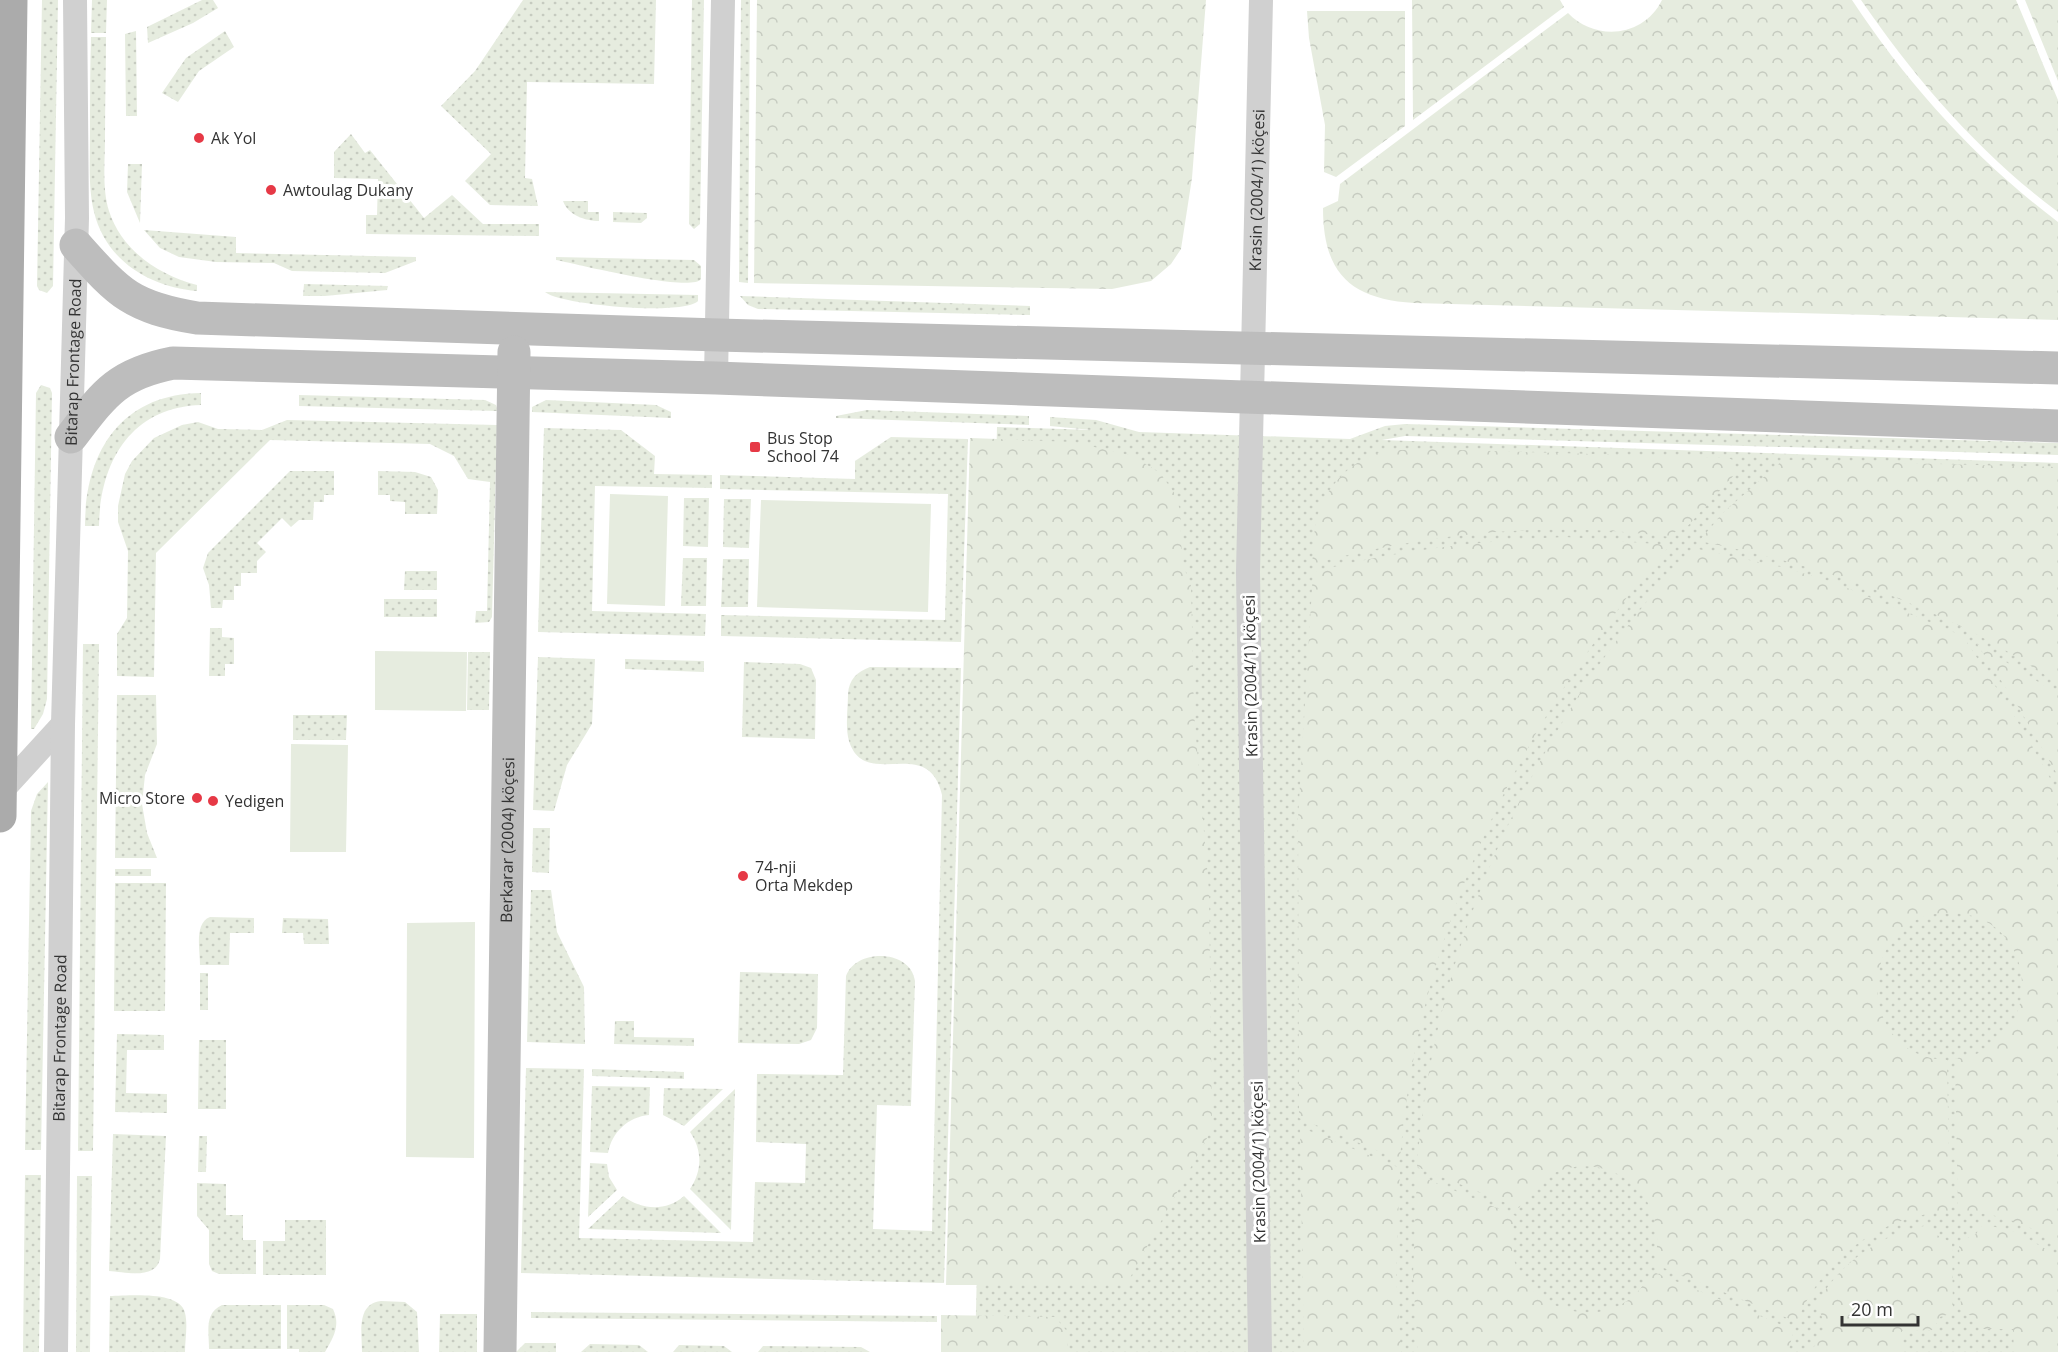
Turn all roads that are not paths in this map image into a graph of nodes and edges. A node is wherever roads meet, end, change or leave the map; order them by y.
1 (11, 0) edge
2 (75, 0) edge
3 (723, 0) edge
4 (1261, 0) edge
5 (76, 245) junction
6 (514, 329) junction
7 (718, 335) junction
8 (1253, 348) junction
9 (2058, 368) edge
10 (515, 372) junction
11 (716, 378) junction
12 (1251, 399) junction
13 (2058, 426) edge
14 (71, 437) junction
15 (63, 724) junction
16 (0, 793) edge
17 (0, 816) edge
18 (56, 1352) edge
19 (500, 1352) edge
20 (1260, 1352) edge

1 - 16 main road
2 - 5 street, Bitarap Frontage Road
3 - 7 street
4 - 8 street, Krasin (2004/1) köçesi
5 - 6 street
5 - 14 street, Bitarap Frontage Road
6 - 7 street
6 - 10 street, Berkarar (2004) köçesi
7 - 8 street
7 - 11 street
8 - 9 street
8 - 12 street, Krasin (2004/1) köçesi
10 - 11 street
10 - 14 street
10 - 19 street, Berkarar (2004) köçesi
11 - 12 street
12 - 13 street
12 - 20 street, Krasin (2004/1) köçesi
14 - 15 street, Bitarap Frontage Road
15 - 16 street
15 - 18 street, Bitarap Frontage Road
16 - 17 main road

